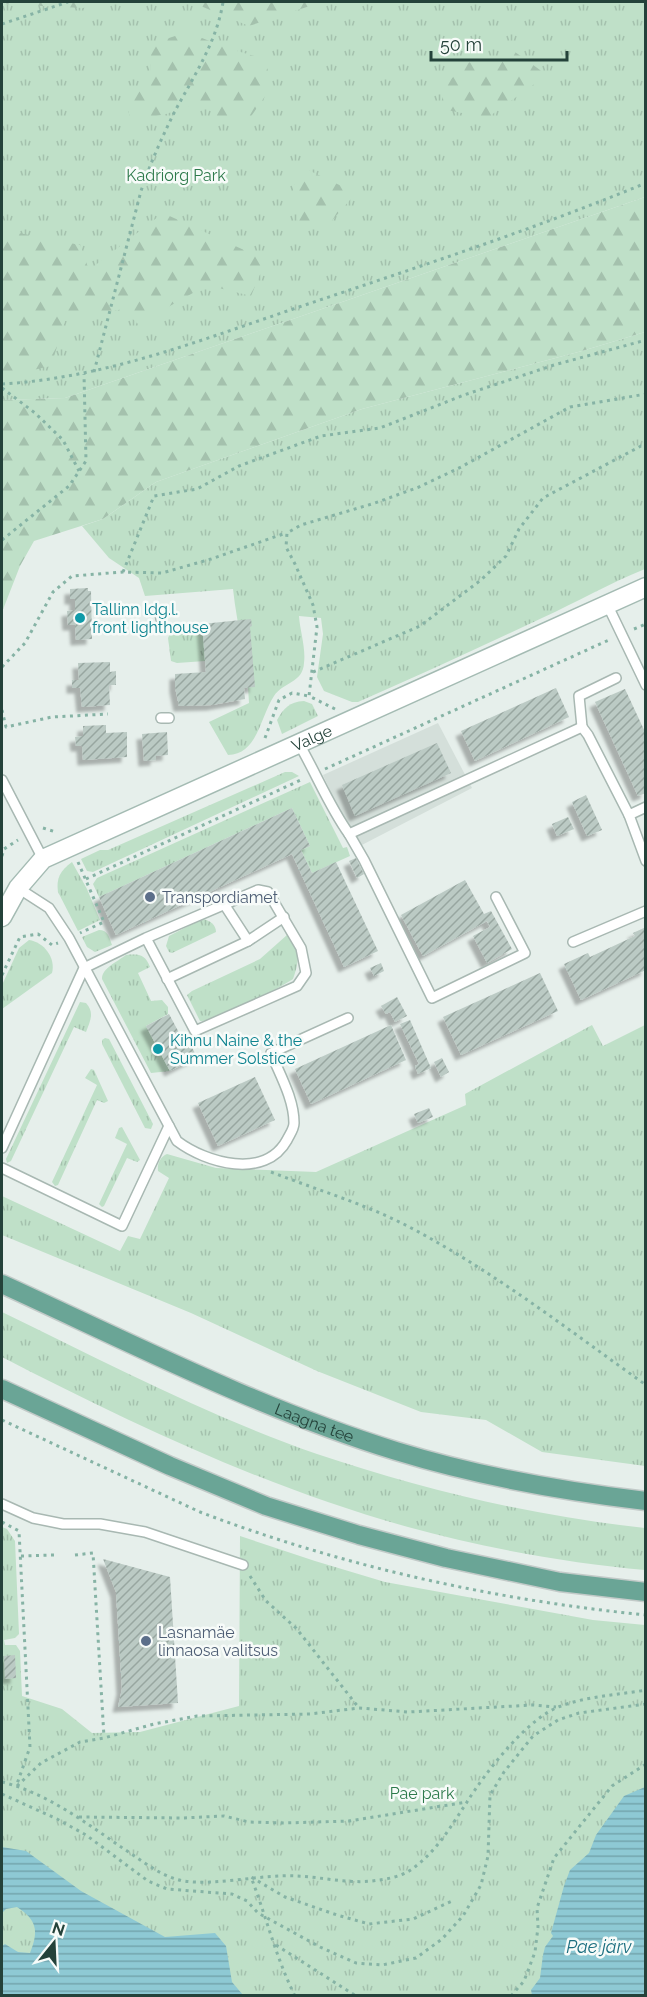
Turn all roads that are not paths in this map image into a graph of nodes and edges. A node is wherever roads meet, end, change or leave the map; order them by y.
1 (645, 587) edge
2 (607, 604) junction
3 (616, 678) dead end
4 (645, 685) edge
5 (582, 727) junction
6 (299, 744) junction
7 (2, 780) edge
8 (645, 807) edge
9 (629, 815) junction
10 (349, 834) junction
11 (43, 859) junction
12 (645, 861) edge
13 (18, 888) junction
14 (496, 897) dead end
15 (224, 904) junction
16 (645, 911) edge
17 (2, 917) edge
18 (284, 917) junction
19 (146, 938) junction
20 (248, 941) junction
21 (573, 942) dead end
22 (84, 968) junction
23 (167, 979) junction
24 (348, 1018) dead end
25 (169, 1126) junction
26 (2, 1148) edge
27 (2, 1168) edge
28 (2, 1284) edge
29 (2, 1389) edge
30 (645, 1502) edge
31 (2, 1504) edge
32 (243, 1565) road end
33 (645, 1592) edge

1 - 2 street, Valge
2 - 4 lane
2 - 6 street, Valge
3 - 5 lane
5 - 9 lane
5 - 10 lane
6 - 10 lane
6 - 11 street, Valge
7 - 11 lane
8 - 9 lane
9 - 12 lane
10 - 14 lane
11 - 13 street, Valge
13 - 17 street, Valge
13 - 22 lane
15 - 18 lane
15 - 19 lane
15 - 20 lane
16 - 21 lane
18 - 20 lane
18 - 23 lane
19 - 22 lane
19 - 23 lane
20 - 23 lane
22 - 25 lane
22 - 26 lane
24 - 25 lane
25 - 27 lane
28 - 30 main road, Laagna tee
29 - 33 main road
31 - 32 lane

